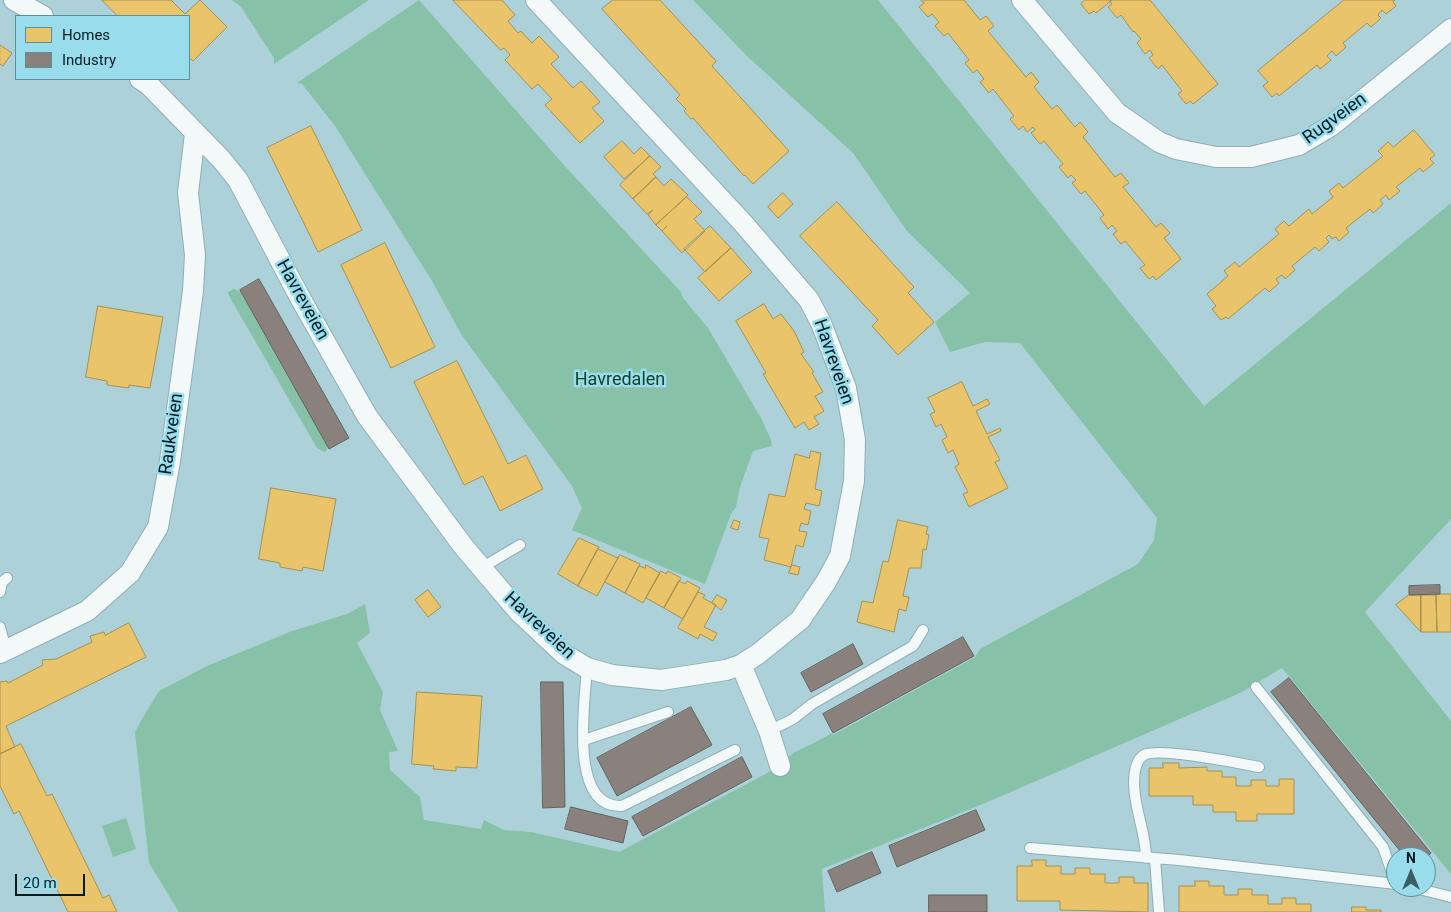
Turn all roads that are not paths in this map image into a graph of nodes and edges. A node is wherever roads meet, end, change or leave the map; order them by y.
1 (14, 0) edge
2 (536, 0) edge
3 (1022, 0) edge
4 (41, 15) edge
5 (1451, 29) edge
6 (141, 80) edge
7 (195, 134) junction
8 (520, 545) dead end
9 (481, 568) junction
10 (7, 578) dead end
11 (0, 592) edge
12 (0, 627) edge
13 (923, 630) dead end
14 (3, 651) edge
15 (741, 665) junction
16 (587, 668) junction
17 (1256, 687) dead end
18 (668, 712) dead end
19 (769, 731) junction
20 (584, 740) junction
21 (735, 750) dead end
22 (780, 766) dead end
23 (1259, 767) dead end
24 (1030, 848) dead end
25 (1386, 856) edge
26 (1150, 859) junction
27 (1386, 883) edge
28 (1436, 893) edge
29 (1451, 897) edge
30 (1159, 912) edge

1 - 4 street
2 - 15 street, Havreveien
3 - 5 street, Rugveien
6 - 7 street, Havreveien
7 - 9 street, Havreveien
7 - 14 street, Raukveien
8 - 9 lane
9 - 16 street, Havreveien
10 - 11 lane
12 - 14 lane
13 - 19 lane
15 - 16 street, Havreveien
15 - 19 street
16 - 20 lane
17 - 25 lane
18 - 20 lane
19 - 22 street
20 - 21 lane
23 - 26 lane
24 - 26 lane
26 - 27 lane
26 - 30 lane
28 - 29 lane

